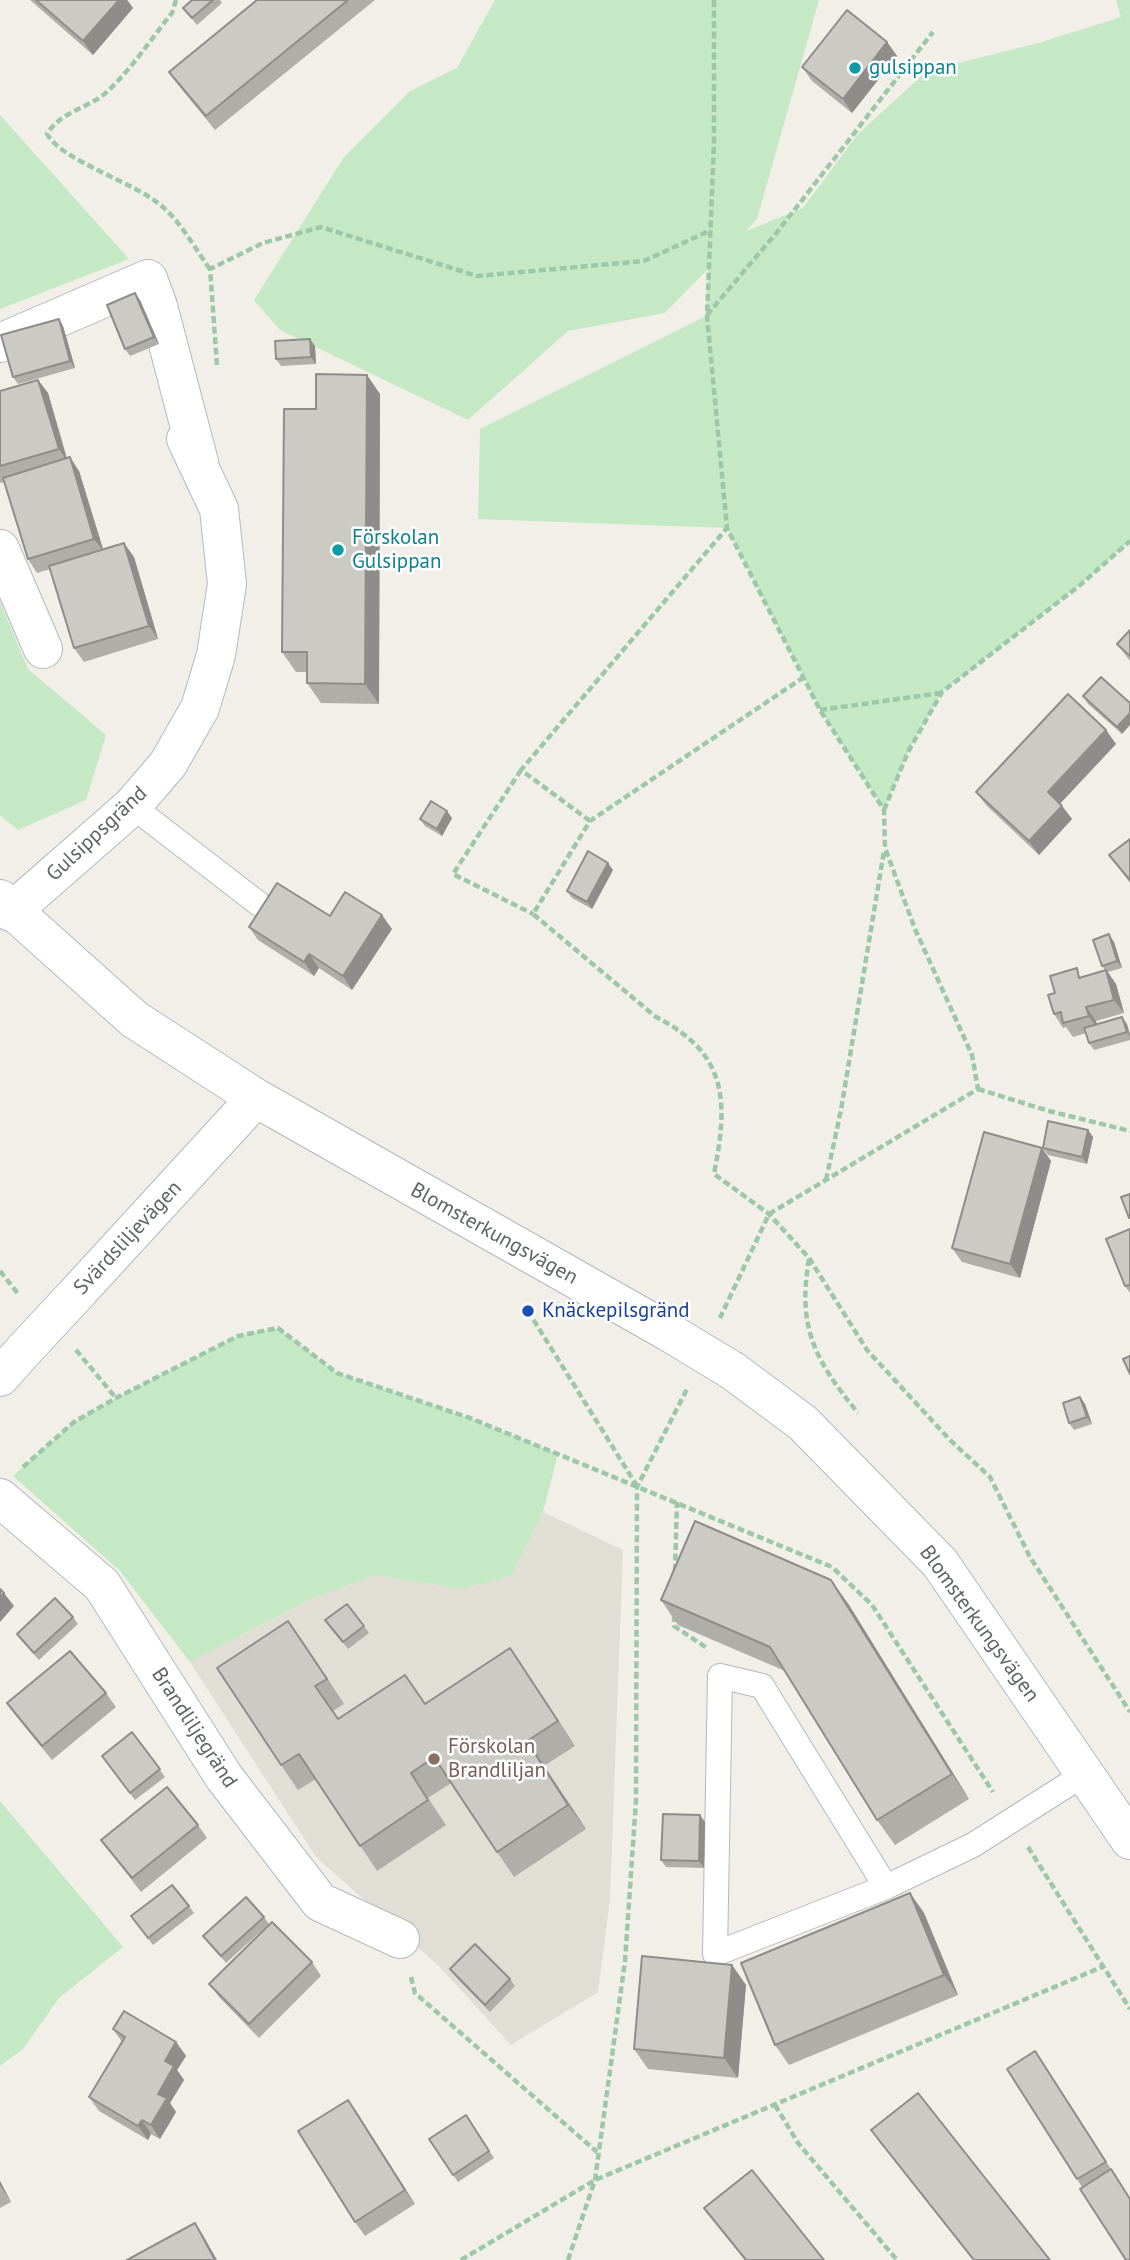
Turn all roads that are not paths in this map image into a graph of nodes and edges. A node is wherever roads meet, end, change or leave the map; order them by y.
1 (0, 343) edge
2 (0, 549) edge
3 (43, 649) dead end
4 (132, 806) junction
5 (259, 904) dead end
6 (6, 906) edge
7 (256, 1098) junction
8 (13, 1363) edge
9 (6, 1487) edge
10 (1086, 1773) junction
11 (1130, 1840) edge
12 (886, 1887) junction
13 (400, 1939) road end

1 - 4 street, Gulsippsgränd
2 - 3 street
4 - 5 lane
4 - 6 street, Gulsippsgränd
6 - 7 street, Blomsterkungsvägen
7 - 8 street, Svärdsliljevägen, bridge
7 - 10 street, Blomsterkungsvägen, bridge
9 - 13 street, Brandliljegränd
10 - 11 street, Blomsterkungsvägen
10 - 12 lane
12 - 12 lane

